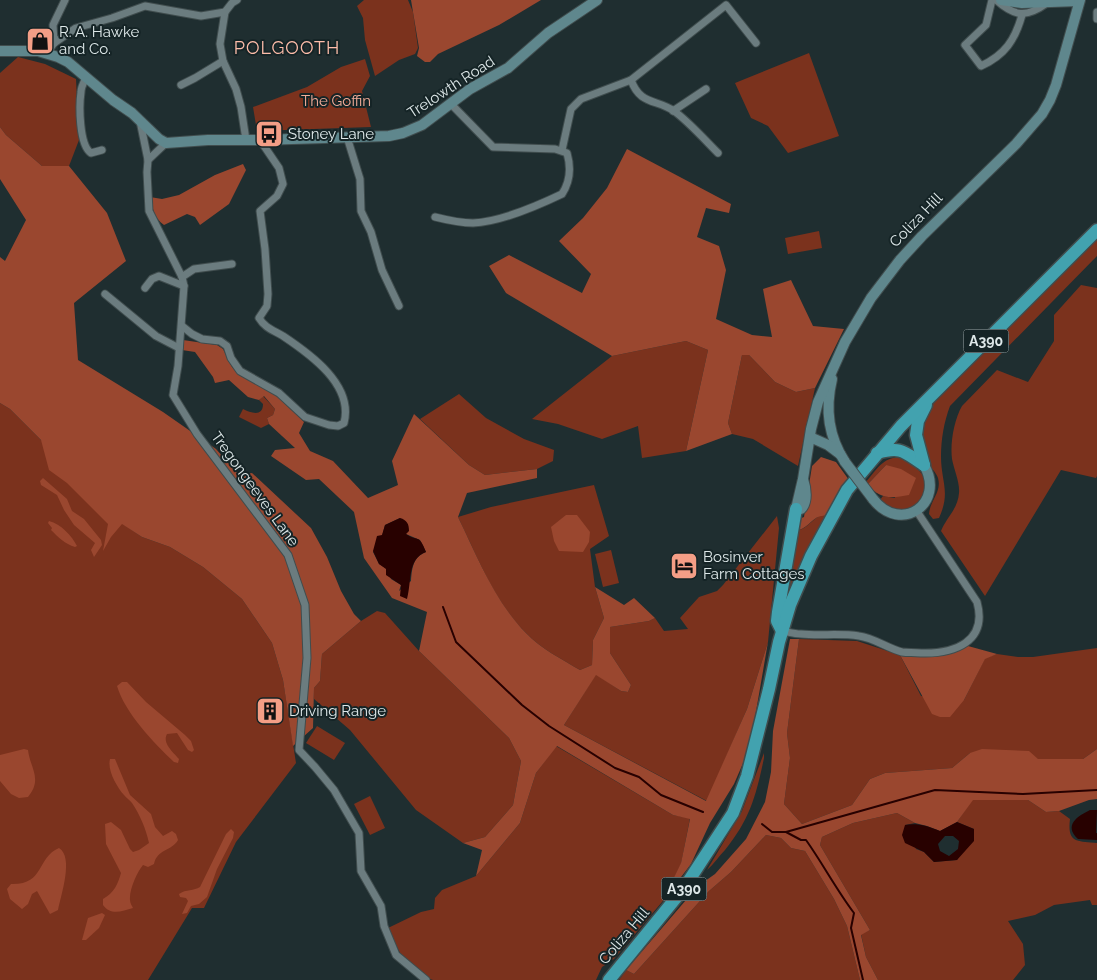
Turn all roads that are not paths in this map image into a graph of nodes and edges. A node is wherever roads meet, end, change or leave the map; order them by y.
1 (65, 0) edge
2 (237, 0) edge
3 (994, 0) edge
4 (1001, 0) edge
5 (1080, 0) edge
6 (592, 1) edge
7 (1049, 1) edge
8 (147, 3) edge
9 (224, 12) junction
10 (1097, 12) edge
11 (1022, 15) junction
12 (1097, 19) edge
13 (54, 43) junction
14 (756, 43) dead end
15 (0, 50) edge
16 (47, 53) junction
17 (223, 61) junction
18 (86, 78) junction
19 (631, 80) junction
20 (181, 85) dead end
21 (706, 89) dead end
22 (451, 104) junction
23 (674, 111) junction
24 (140, 120) junction
25 (347, 137) junction
26 (246, 140) junction
27 (260, 140) junction
28 (166, 143) junction
29 (102, 150) dead end
30 (562, 150) junction
31 (718, 152) dead end
32 (148, 160) junction
33 (435, 217) dead end
34 (1097, 230) edge
35 (232, 264) dead end
36 (182, 277) junction
37 (184, 286) junction
38 (144, 288) dead end
39 (104, 294) dead end
40 (399, 306) dead end
41 (182, 326) junction
42 (179, 348) junction
43 (832, 373) junction
44 (929, 398) junction
45 (810, 437) junction
46 (831, 439) junction
47 (877, 454) junction
48 (924, 465) junction
49 (796, 509) joint
50 (916, 510) junction
51 (782, 631) junction
52 (426, 980) edge
53 (609, 980) edge

1 - 13 street
2 - 9 street
3 - 11 street
3 - 11 street
4 - 7 street
5 - 7 street
5 - 43 street, Coliza Hill
6 - 22 street, Trelowth Road
7 - 11 street
8 - 9 street
8 - 13 street
9 - 17 street
10 - 12 street
13 - 16 street
14 - 19 street
15 - 16 street
16 - 18 street
17 - 20 street
17 - 26 street
18 - 24 street
18 - 29 street
19 - 23 street
19 - 30 street
21 - 23 street
22 - 25 street, Trelowth Road
22 - 30 street
23 - 31 street
24 - 28 street
24 - 32 street, Tregongeeves Lane
25 - 27 street, Trelowth Road
25 - 40 street
26 - 27 street, Trelowth Road
26 - 28 street, Trelowth Road
27 - 41 street
28 - 32 street
30 - 33 street
32 - 36 street, Tregongeeves Lane
34 - 44 highway, A390
35 - 36 street
36 - 37 street, Tregongeeves Lane
37 - 38 street
37 - 41 street, Tregongeeves Lane
39 - 42 street
41 - 42 street, Tregongeeves Lane
42 - 52 street, Tregongeeves Lane
43 - 45 street, Coliza Hill
43 - 46 street
44 - 47 highway, A390
44 - 48 highway
45 - 46 street
45 - 49 street, Coliza Hill
46 - 50 street, bridge
47 - 48 highway
47 - 51 highway, A390
48 - 50 street
49 - 51 highway
50 - 51 street
51 - 53 highway, Coliza Hill / A390

